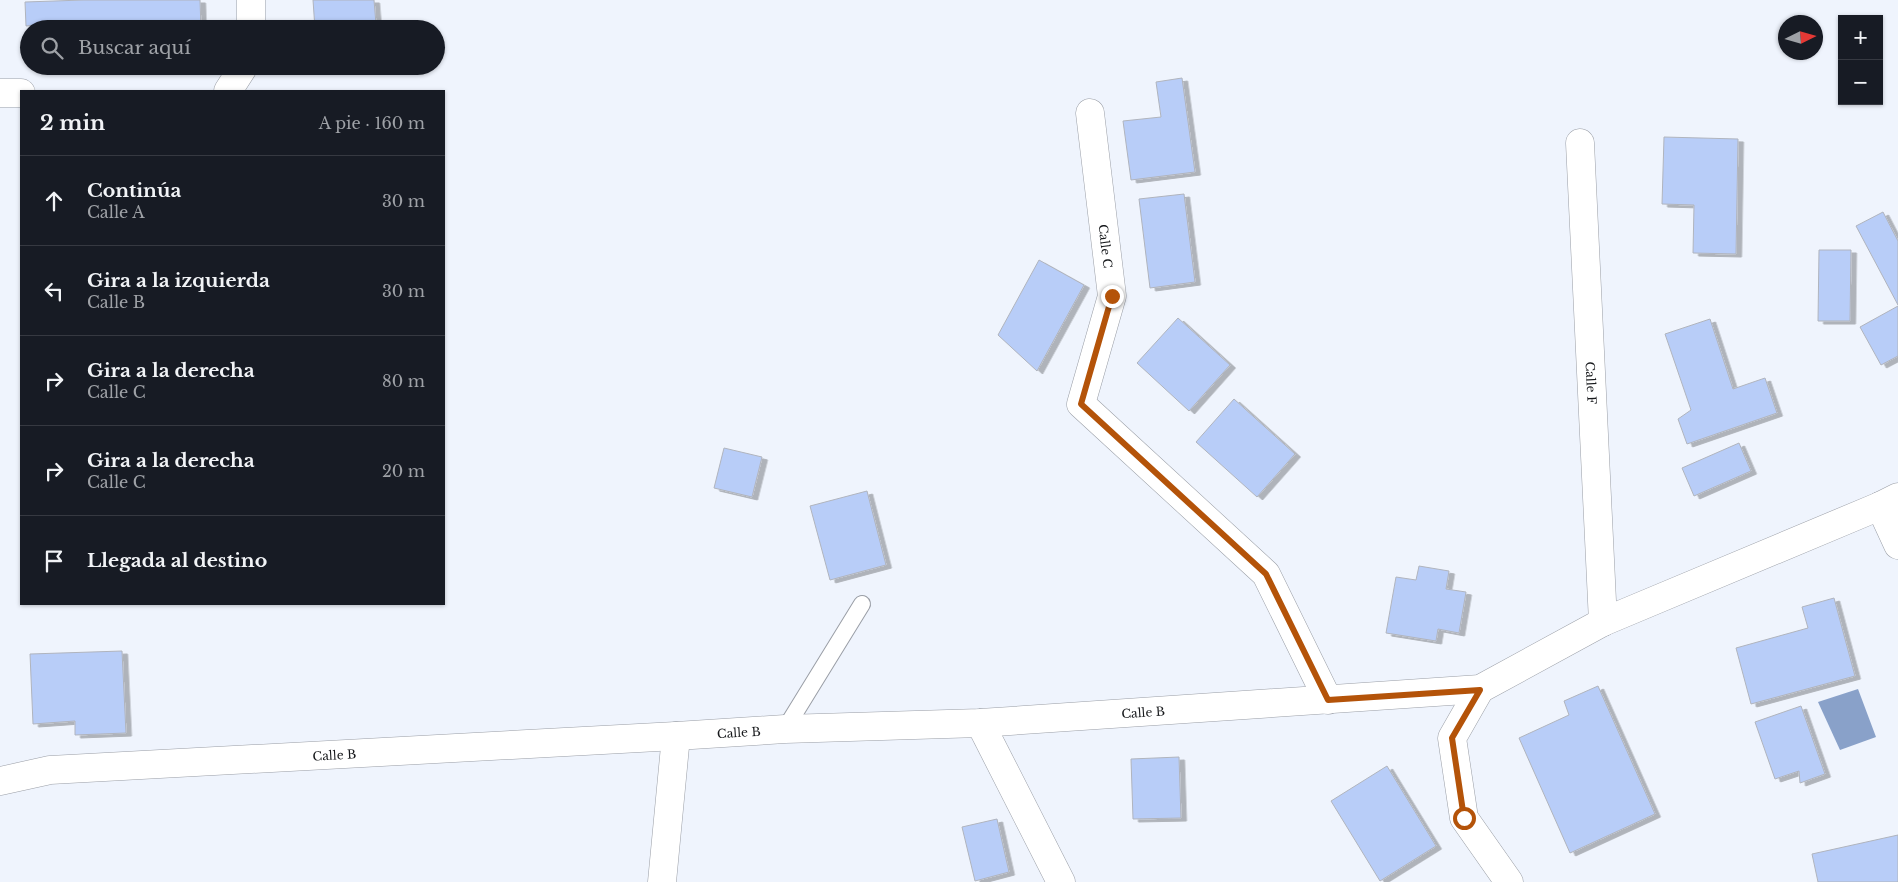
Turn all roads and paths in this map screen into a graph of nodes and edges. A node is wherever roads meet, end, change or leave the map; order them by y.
1 (251, 0) edge
2 (251, 20) edge
3 (238, 75) edge
4 (229, 90) edge
5 (0, 93) edge
6 (20, 93) edge
7 (1090, 113) dead end
8 (1580, 143) dead end
9 (1889, 501) edge
10 (1898, 545) edge
11 (862, 604) dead end
12 (1603, 622) junction
13 (1480, 690) junction
14 (1328, 700) junction
15 (980, 723) junction
16 (785, 729) junction
17 (676, 736) junction
18 (0, 780) edge
19 (662, 882) edge
20 (1062, 882) edge
21 (1509, 882) edge

1 - 2 street
3 - 4 street
5 - 6 street
7 - 14 street, Calle C
8 - 12 street, Calle F
9 - 10 street
9 - 12 street
11 - 16 lane
12 - 13 street
13 - 14 street, Calle B
13 - 21 street
14 - 15 street, Calle B
15 - 16 street, Calle B
15 - 20 street
16 - 17 street, Calle B
17 - 18 street, Calle B
17 - 19 street

